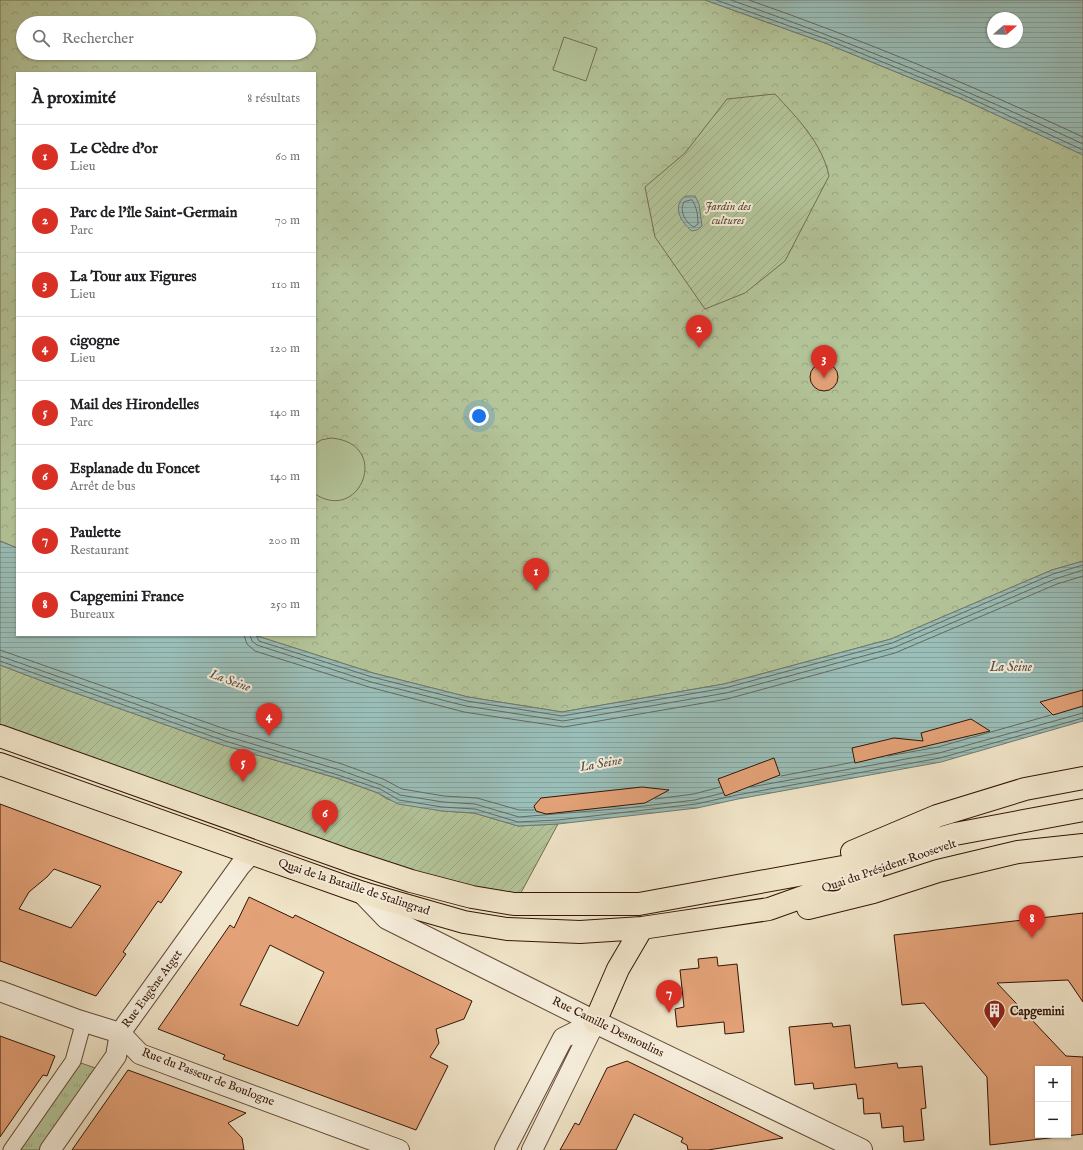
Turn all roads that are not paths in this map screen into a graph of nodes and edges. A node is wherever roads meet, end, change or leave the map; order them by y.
1 (0, 736) edge
2 (0, 764) edge
3 (1083, 778) edge
4 (1083, 810) edge
5 (1010, 824) junction
6 (1083, 845) edge
7 (251, 854) junction
8 (764, 882) junction
9 (363, 893) junction
10 (769, 909) junction
11 (642, 928) junction
12 (0, 991) edge
13 (84, 1021) junction
14 (595, 1022) junction
15 (120, 1033) junction
16 (11, 1150) edge
17 (50, 1150) edge
18 (399, 1150) edge
19 (505, 1150) edge
20 (532, 1150) edge
21 (861, 1150) edge

1 - 8 main road, Quai de la Bataille de Stalingrad
2 - 7 main road, Quai de la Bataille de Stalingrad
3 - 8 main road
4 - 5 main road, Quai du Président Roosevelt
5 - 8 main road, Quai du Président Roosevelt
5 - 10 main road, Quai du Président Roosevelt
6 - 10 main road
7 - 9 main road, Quai de la Bataille de Stalingrad
7 - 15 street, Rue Eugène Atget
9 - 11 main road, Quai de la Bataille de Stalingrad
9 - 14 street, Rue Camille Desmoulins
10 - 11 main road, Quai de la Bataille de Stalingrad
11 - 14 main road
12 - 13 street, Rue du Passeur de Boulogne
13 - 15 street, Rue du Passeur de Boulogne
13 - 16 street
14 - 19 street
14 - 20 street
14 - 21 street, Rue Camille Desmoulins
15 - 17 street, Rue Eugène Atget
15 - 18 street, Rue du Passeur de Boulogne

